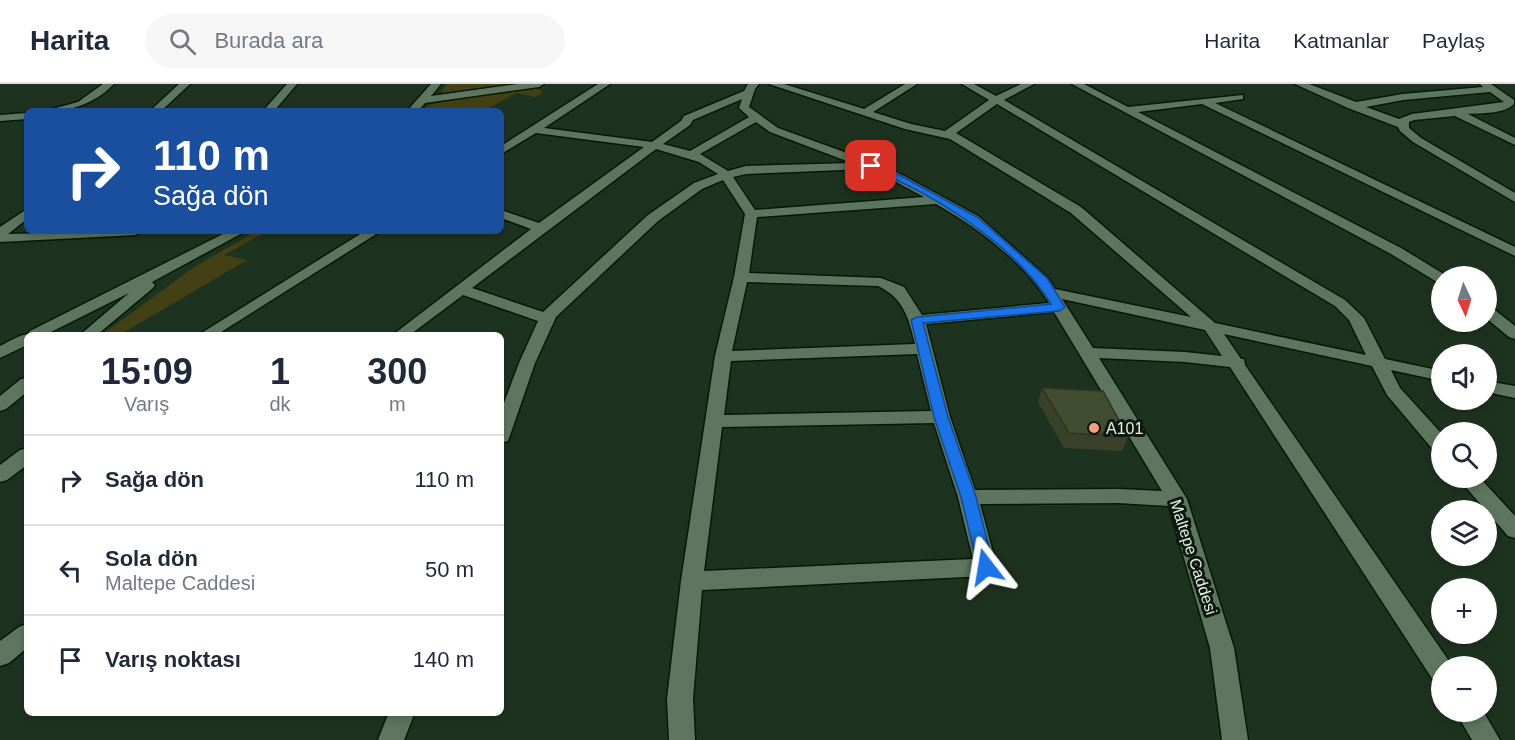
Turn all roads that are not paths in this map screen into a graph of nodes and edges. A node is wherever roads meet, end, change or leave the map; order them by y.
1 (109, 84) edge
2 (185, 84) edge
3 (292, 84) edge
4 (436, 84) edge
5 (539, 84) edge
6 (604, 84) edge
7 (774, 84) edge
8 (912, 84) edge
9 (967, 84) edge
10 (1029, 84) edge
11 (1077, 84) edge
12 (1300, 84) edge
13 (1489, 86) edge
14 (751, 89) edge
15 (1239, 97) dead end
16 (424, 100) junction
17 (996, 100) junction
18 (1205, 102) junction
19 (1513, 103) edge
20 (1352, 106) junction
21 (63, 108) edge
22 (158, 108) edge
23 (271, 108) edge
24 (415, 108) edge
25 (1126, 110) junction
26 (1456, 112) junction
27 (865, 113) junction
28 (24, 116) edge
29 (756, 117) junction
30 (0, 118) edge
31 (1404, 125) junction
32 (534, 130) junction
33 (947, 135) junction
34 (1515, 142) edge
35 (654, 145) junction
36 (504, 149) edge
37 (691, 155) junction
38 (871, 166) junction
39 (726, 175) junction
40 (1515, 198) edge
41 (938, 200) junction
42 (750, 214) junction
43 (24, 215) edge
44 (504, 215) edge
45 (541, 228) junction
46 (0, 233) edge
47 (77, 234) edge
48 (233, 234) edge
49 (369, 234) edge
50 (0, 238) edge
51 (1515, 252) edge
52 (163, 272) junction
53 (1431, 272) edge
54 (741, 277) junction
55 (461, 289) junction
56 (1050, 292) junction
57 (1059, 307) junction
58 (547, 319) junction
59 (1497, 319) edge
60 (917, 320) junction
61 (1212, 328) junction
62 (40, 332) edge
63 (91, 332) edge
64 (211, 332) edge
65 (405, 332) edge
66 (1515, 334) edge
67 (24, 341) edge
68 (924, 350) junction
69 (0, 353) edge
70 (1088, 353) junction
71 (723, 356) junction
72 (1376, 361) junction
73 (1238, 363) junction
74 (1431, 374) edge
75 (24, 385) edge
76 (1497, 388) edge
77 (1515, 392) edge
78 (0, 405) edge
79 (941, 417) junction
80 (715, 421) junction
81 (504, 428) edge
82 (1431, 434) edge
83 (24, 457) edge
84 (0, 476) edge
85 (1477, 488) edge
86 (968, 497) junction
87 (1178, 499) junction
88 (1515, 530) edge
89 (692, 581) junction
90 (24, 636) edge
91 (0, 655) edge
92 (1431, 656) edge
93 (401, 716) edge
94 (1475, 722) edge
95 (392, 740) edge
96 (682, 740) edge
97 (1235, 740) edge
98 (1487, 740) edge

1 - 21 street
2 - 22 street
3 - 23 street
4 - 16 street
5 - 16 street
6 - 32 street
7 - 27 street
8 - 27 street
9 - 17 street
10 - 17 street
11 - 25 street
12 - 20 street
13 - 19 street
13 - 20 street
14 - 29 street
14 - 35 street
15 - 18 street
16 - 24 street
17 - 33 street
17 - 72 street
18 - 25 street
18 - 51 street
19 - 26 street
20 - 31 street
25 - 53 street
26 - 31 street
26 - 34 street
27 - 33 street
28 - 30 street
29 - 37 street
29 - 38 street, Maltepe Caddesi
31 - 40 street
32 - 35 street
32 - 36 street
33 - 61 street
35 - 37 street
35 - 45 street
37 - 39 street
38 - 39 street
38 - 41 street, Maltepe Caddesi
39 - 42 street
39 - 58 street
41 - 42 street
41 - 56 street, Maltepe Caddesi
42 - 54 street
43 - 46 street
44 - 45 street
45 - 55 street
47 - 50 street
48 - 52 street
49 - 64 street
52 - 62 street
52 - 63 street
54 - 60 street
54 - 71 street
55 - 58 street
55 - 65 street
56 - 57 street, Maltepe Caddesi
56 - 61 street
57 - 60 street
57 - 70 street, Maltepe Caddesi
58 - 81 street
59 - 66 street
60 - 68 street
61 - 72 street
61 - 73 street
67 - 69 street
68 - 71 street
68 - 79 street
70 - 73 street
70 - 87 street, Maltepe Caddesi
71 - 80 street
72 - 74 street
72 - 82 street
73 - 92 street
75 - 78 street
76 - 77 street
79 - 80 street
79 - 86 street
80 - 89 street
83 - 84 street
85 - 88 street
86 - 87 street
86 - 89 street
87 - 97 street, Maltepe Caddesi
89 - 96 street
90 - 91 street
93 - 95 street
94 - 98 street

